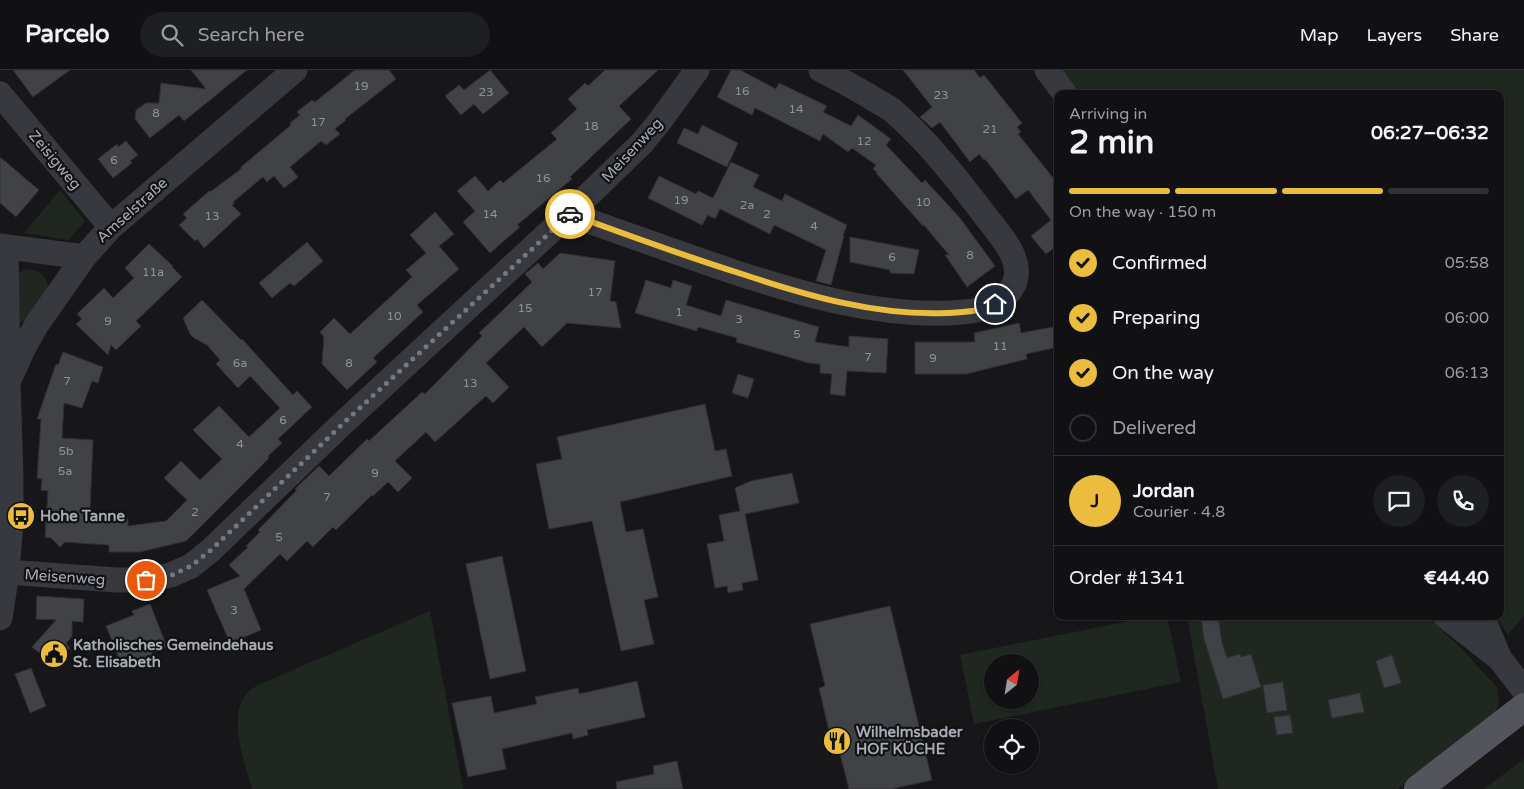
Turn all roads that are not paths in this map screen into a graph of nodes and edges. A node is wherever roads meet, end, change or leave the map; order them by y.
1 (295, 70) edge
2 (697, 70) edge
3 (821, 70) edge
4 (1047, 70) edge
5 (1062, 90) edge
6 (0, 94) edge
7 (569, 214) junction
8 (110, 227) junction
9 (3, 246) edge
10 (84, 256) junction
11 (8, 382) junction
12 (7, 572) junction
13 (0, 618) edge
14 (1450, 620) edge
15 (1484, 620) edge
16 (1500, 659) junction
17 (1524, 690) edge
18 (1524, 707) edge
19 (1418, 789) edge

1 - 8 street, Amselstraße
2 - 7 street, Meisenweg
3 - 7 street
4 - 5 street
6 - 8 street, Zeisigweg
7 - 12 street, Meisenweg
8 - 10 street, Amselstraße
9 - 10 street
9 - 11 street, Amselstraße
10 - 11 street, Amselstraße
11 - 12 street, Amselstraße
12 - 13 street, Amselstraße
14 - 16 street
15 - 16 street
16 - 17 street
18 - 19 main road

